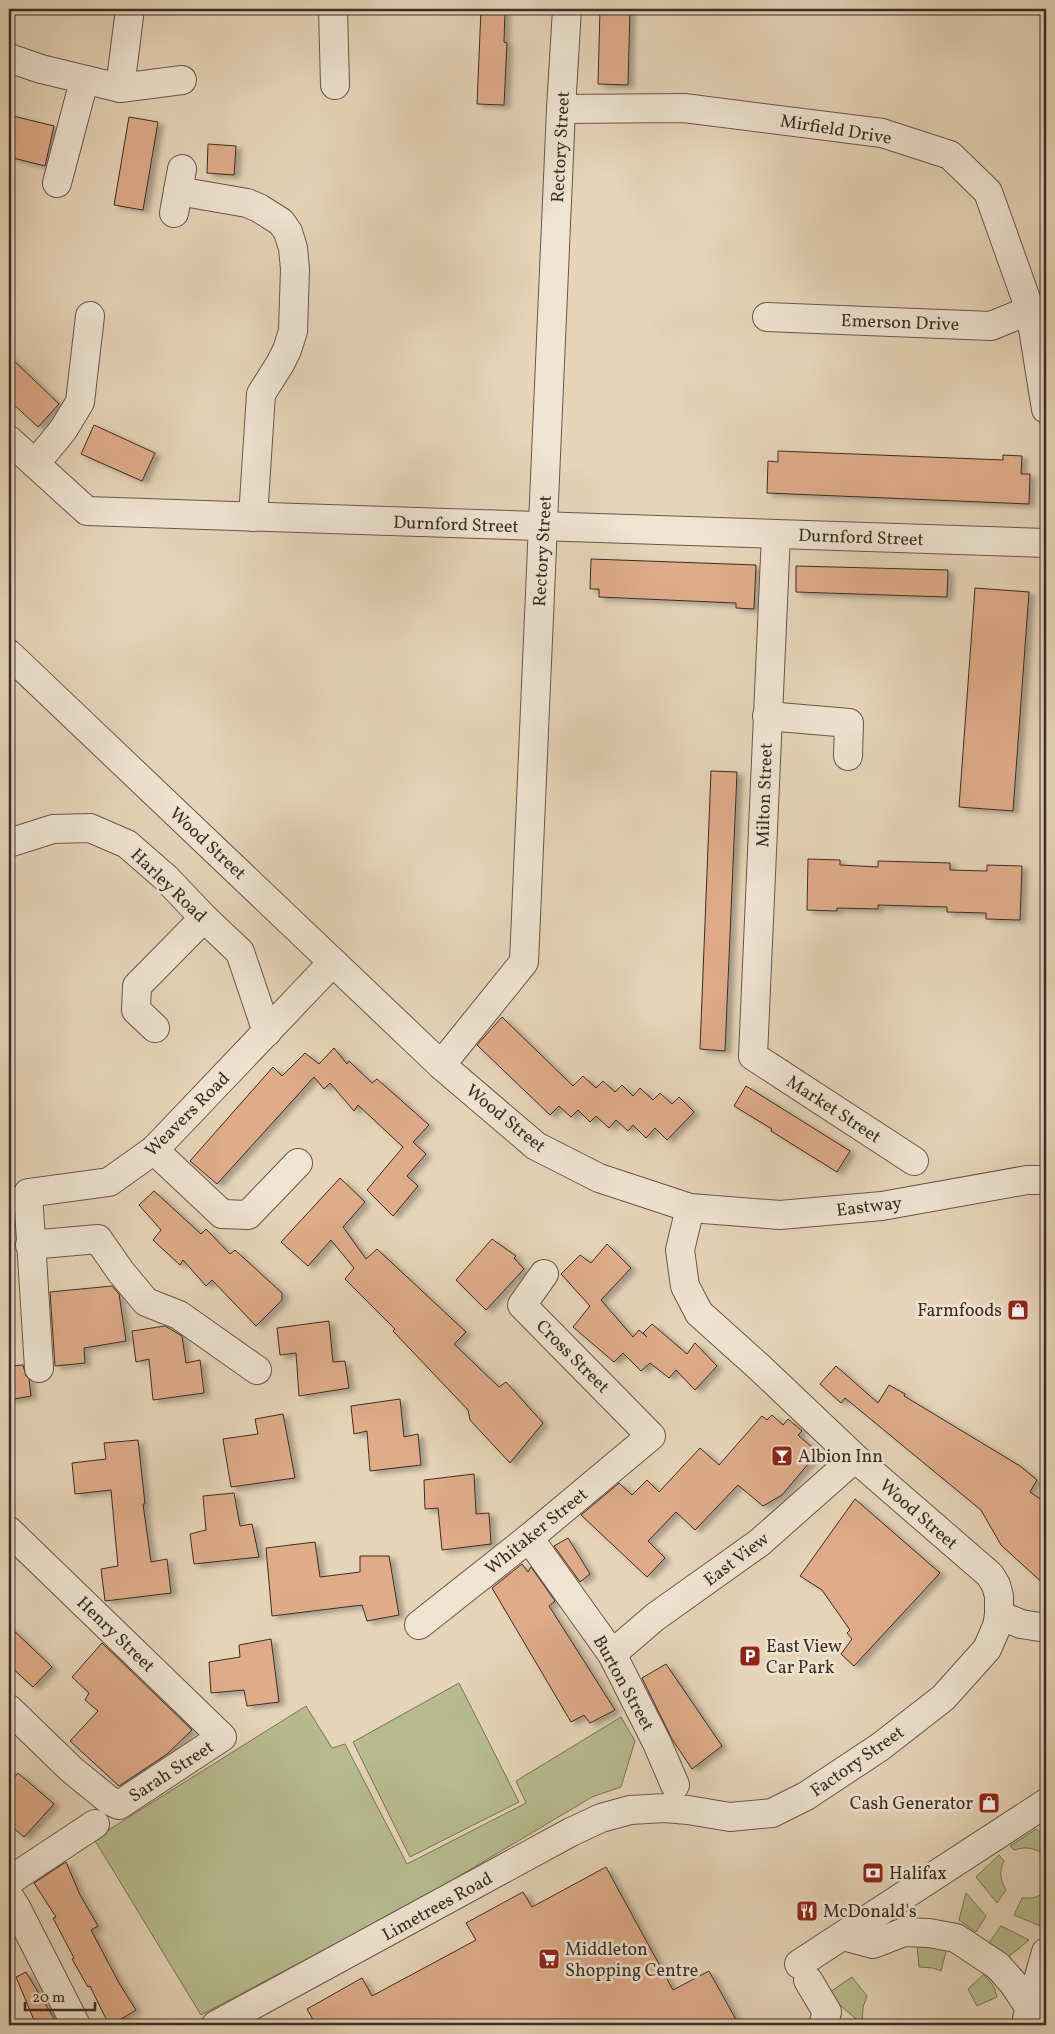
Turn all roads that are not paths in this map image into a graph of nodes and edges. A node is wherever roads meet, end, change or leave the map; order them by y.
1 (130, 9) edge
2 (333, 9) edge
3 (567, 9) edge
4 (9, 58) edge
5 (182, 80) dead end
6 (84, 81) junction
7 (335, 85) dead end
8 (120, 88) junction
9 (561, 108) junction
10 (57, 183) dead end
11 (178, 191) dead end
12 (1030, 310) junction
13 (90, 316) dead end
14 (767, 317) dead end
15 (1046, 409) edge
16 (9, 440) edge
17 (34, 464) junction
18 (253, 517) junction
19 (544, 527) junction
20 (776, 534) junction
21 (1046, 543) edge
22 (9, 654) edge
23 (767, 716) junction
24 (848, 756) dead end
25 (9, 843) edge
26 (204, 918) junction
27 (333, 962) junction
28 (155, 1028) dead end
29 (267, 1032) junction
30 (752, 1056) joint
31 (441, 1065) junction
32 (154, 1150) junction
33 (914, 1161) dead end
34 (298, 1162) dead end
35 (1046, 1180) edge
36 (690, 1208) junction
37 (30, 1245) junction
38 (544, 1274) dead end
39 (40, 1368) dead end
40 (257, 1370) dead end
41 (651, 1436) joint
42 (855, 1458) junction
43 (9, 1531) edge
44 (529, 1538) junction
45 (999, 1615) junction
46 (419, 1626) dead end
47 (1046, 1628) edge
48 (612, 1654) junction
49 (9, 1709) edge
50 (222, 1737) joint
51 (670, 1797) junction
52 (1046, 1803) edge
53 (95, 1824) dead end
54 (9, 1881) edge
55 (12, 1906) edge
56 (843, 1936) junction
57 (1046, 1952) edge
58 (1027, 2016) edge
59 (76, 2025) edge
60 (216, 2025) edge
61 (823, 2025) edge

1 - 8 street
2 - 7 street
3 - 9 street, Rectory Street
4 - 6 street
5 - 8 street
6 - 8 street
6 - 10 street
9 - 12 street, Mirfield Drive
9 - 19 street, Rectory Street
11 - 18 street
12 - 14 street, Emerson Drive
12 - 15 street, Mirfield Drive
13 - 17 street
16 - 17 street, Durnford Street
17 - 18 street, Durnford Street
18 - 19 street, Durnford Street
19 - 20 street, Durnford Street
19 - 31 street, Rectory Street
20 - 21 street, Durnford Street
20 - 23 street, Milton Street
22 - 27 street, Wood Street
23 - 24 street
23 - 30 street, Milton Street
25 - 26 street, Harley Road
26 - 28 street
26 - 29 street, Harley Road
27 - 29 street, Weavers Road
27 - 31 street, Wood Street
29 - 32 street, Weavers Road
30 - 33 street, Market Street
31 - 36 street, Wood Street
32 - 34 street
32 - 37 street, Weavers Road
35 - 36 street, Eastway
36 - 42 street, Wood Street
37 - 39 street, Weavers Road
37 - 40 street
38 - 41 street, Cross Street
41 - 44 street, Whitaker Street
42 - 45 street, Wood Street
42 - 48 street, East View
43 - 50 street, Henry Street
44 - 46 street, Whitaker Street
44 - 48 street, Burton Street
45 - 47 street
45 - 51 street, Factory Street
48 - 51 street, Burton Street
49 - 50 street, Sarah Street
51 - 60 street, Limetrees Road
52 - 56 street
53 - 54 street
55 - 59 street
56 - 58 street
56 - 61 street
57 - 58 street

